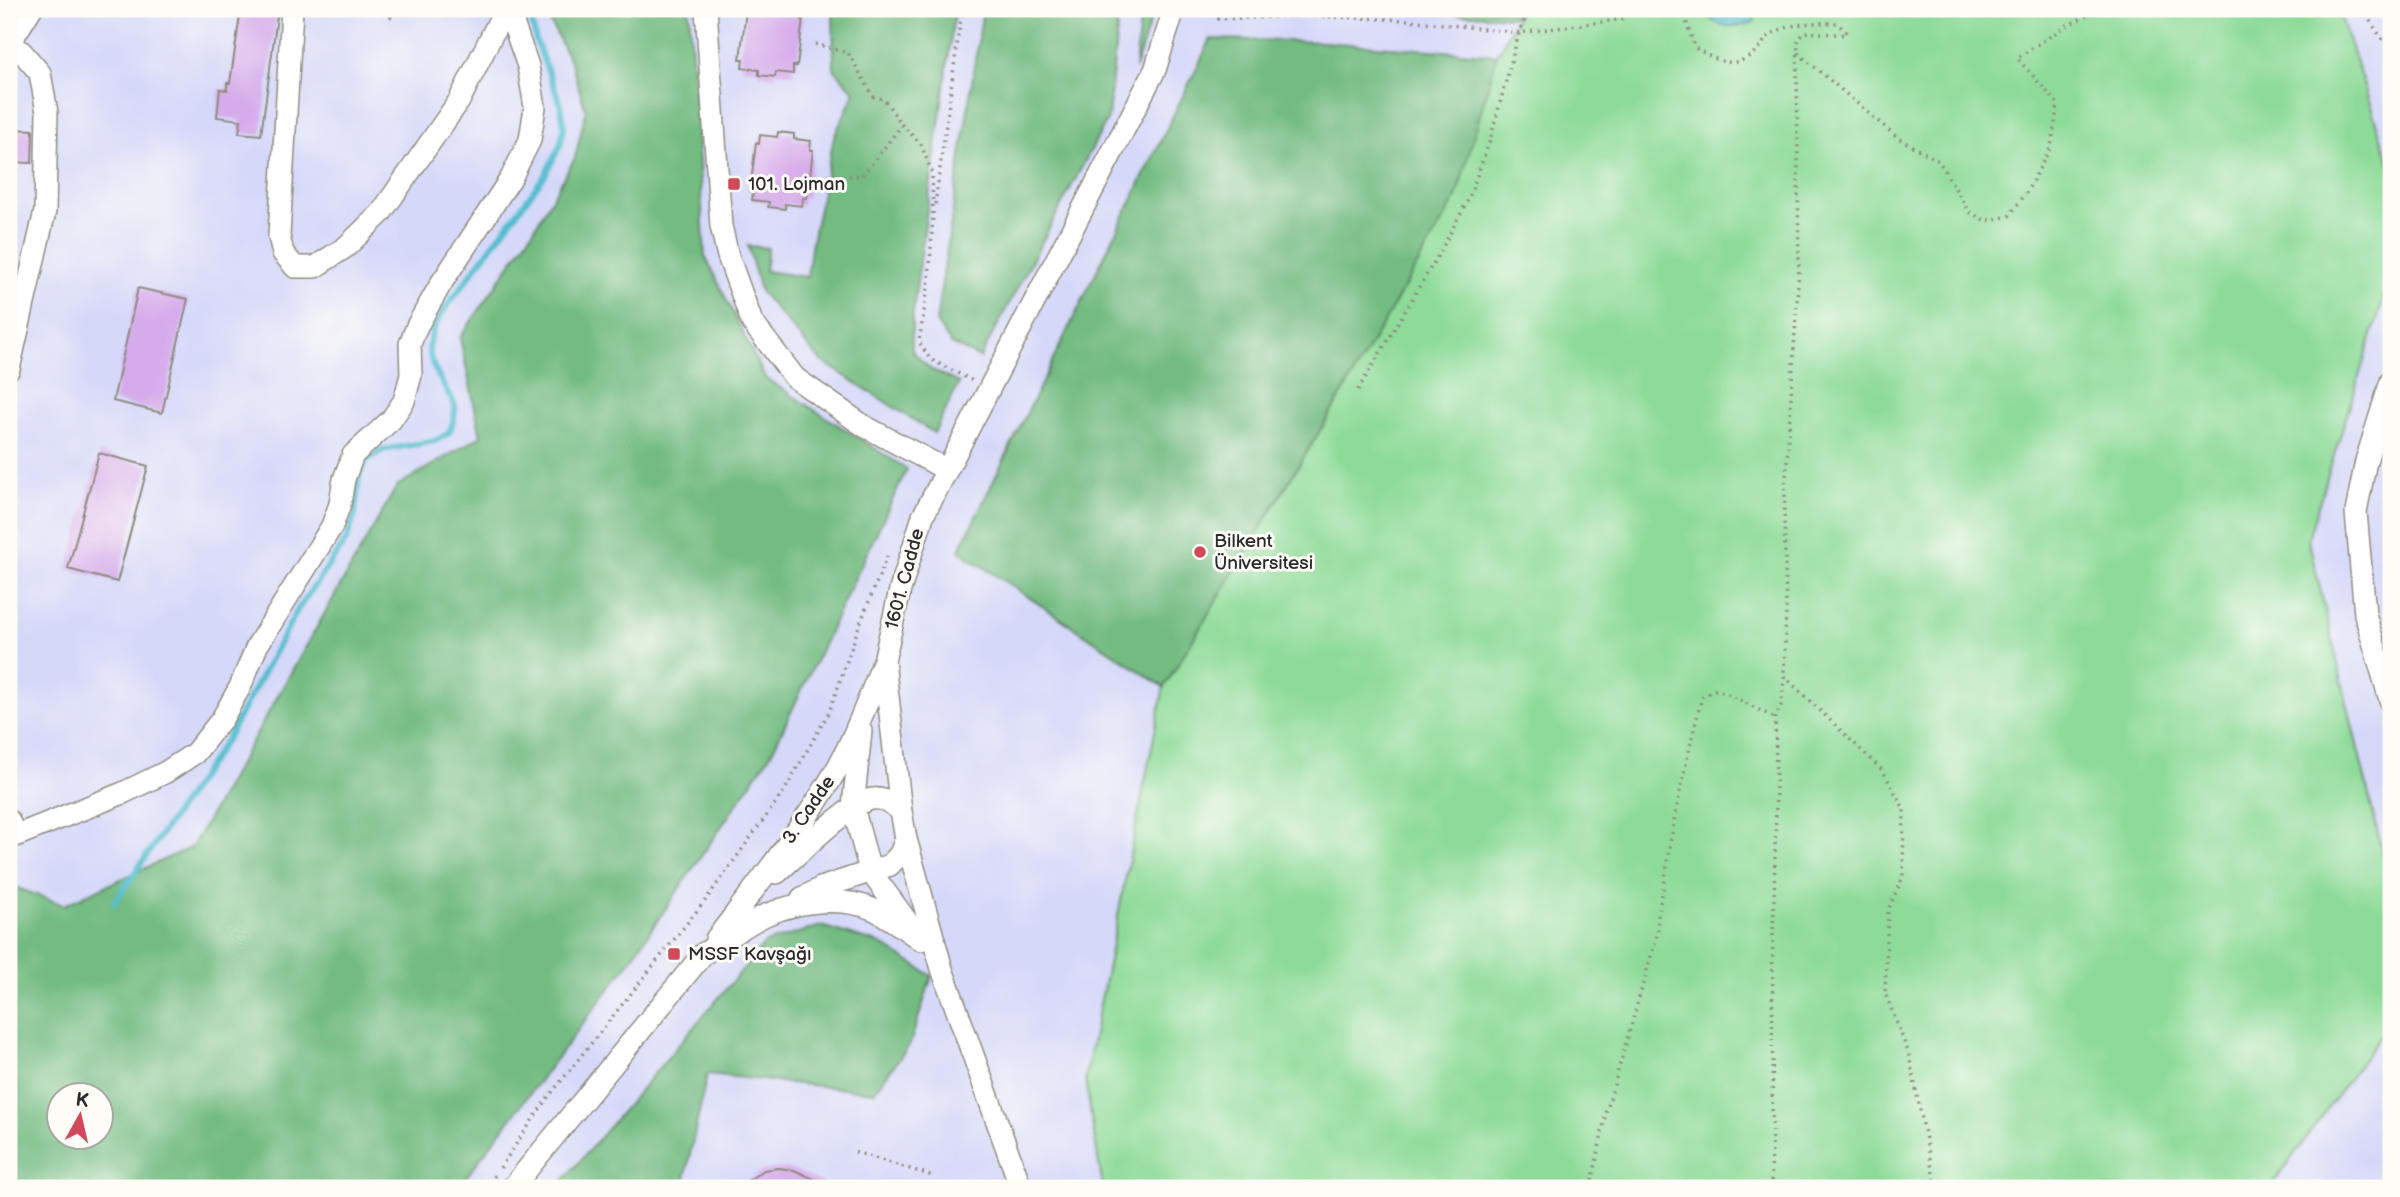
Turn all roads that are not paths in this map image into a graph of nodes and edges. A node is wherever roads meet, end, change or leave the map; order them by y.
1 (31, 9) edge
2 (292, 9) edge
3 (505, 9) edge
4 (513, 9) edge
5 (706, 9) edge
6 (1174, 9) edge
7 (9, 45) edge
8 (9, 369) edge
9 (2391, 381) edge
10 (947, 470) junction
11 (884, 661) junction
12 (2391, 703) edge
13 (863, 715) junction
14 (853, 807) junction
15 (901, 811) junction
16 (9, 821) edge
17 (906, 839) junction
18 (870, 871) junction
19 (746, 900) junction
20 (769, 914) junction
21 (921, 940) junction
22 (704, 954) junction
23 (942, 969) junction
24 (512, 1188) edge
25 (1021, 1188) edge

1 - 7 street
2 - 3 street
4 - 16 street
5 - 10 street
6 - 10 street, 1601. Cadde
7 - 8 street
9 - 12 street
10 - 11 street, 1601. Cadde
11 - 13 street, 3. Cadde
11 - 15 street, 1601. Cadde
13 - 14 street, 3. Cadde
13 - 19 street, 3. Cadde
14 - 15 street, 3. Cadde
14 - 18 street, 3. Cadde
14 - 19 street, 3. Cadde
15 - 17 street, 1601. Cadde
17 - 18 street
17 - 23 street, 1601. Cadde
18 - 20 street
18 - 21 street, 3. Cadde
19 - 22 street, 3. Cadde
20 - 21 street
20 - 22 street
21 - 23 street, 3. Cadde
22 - 24 street, 3. Cadde
23 - 25 street, 1601. Cadde

